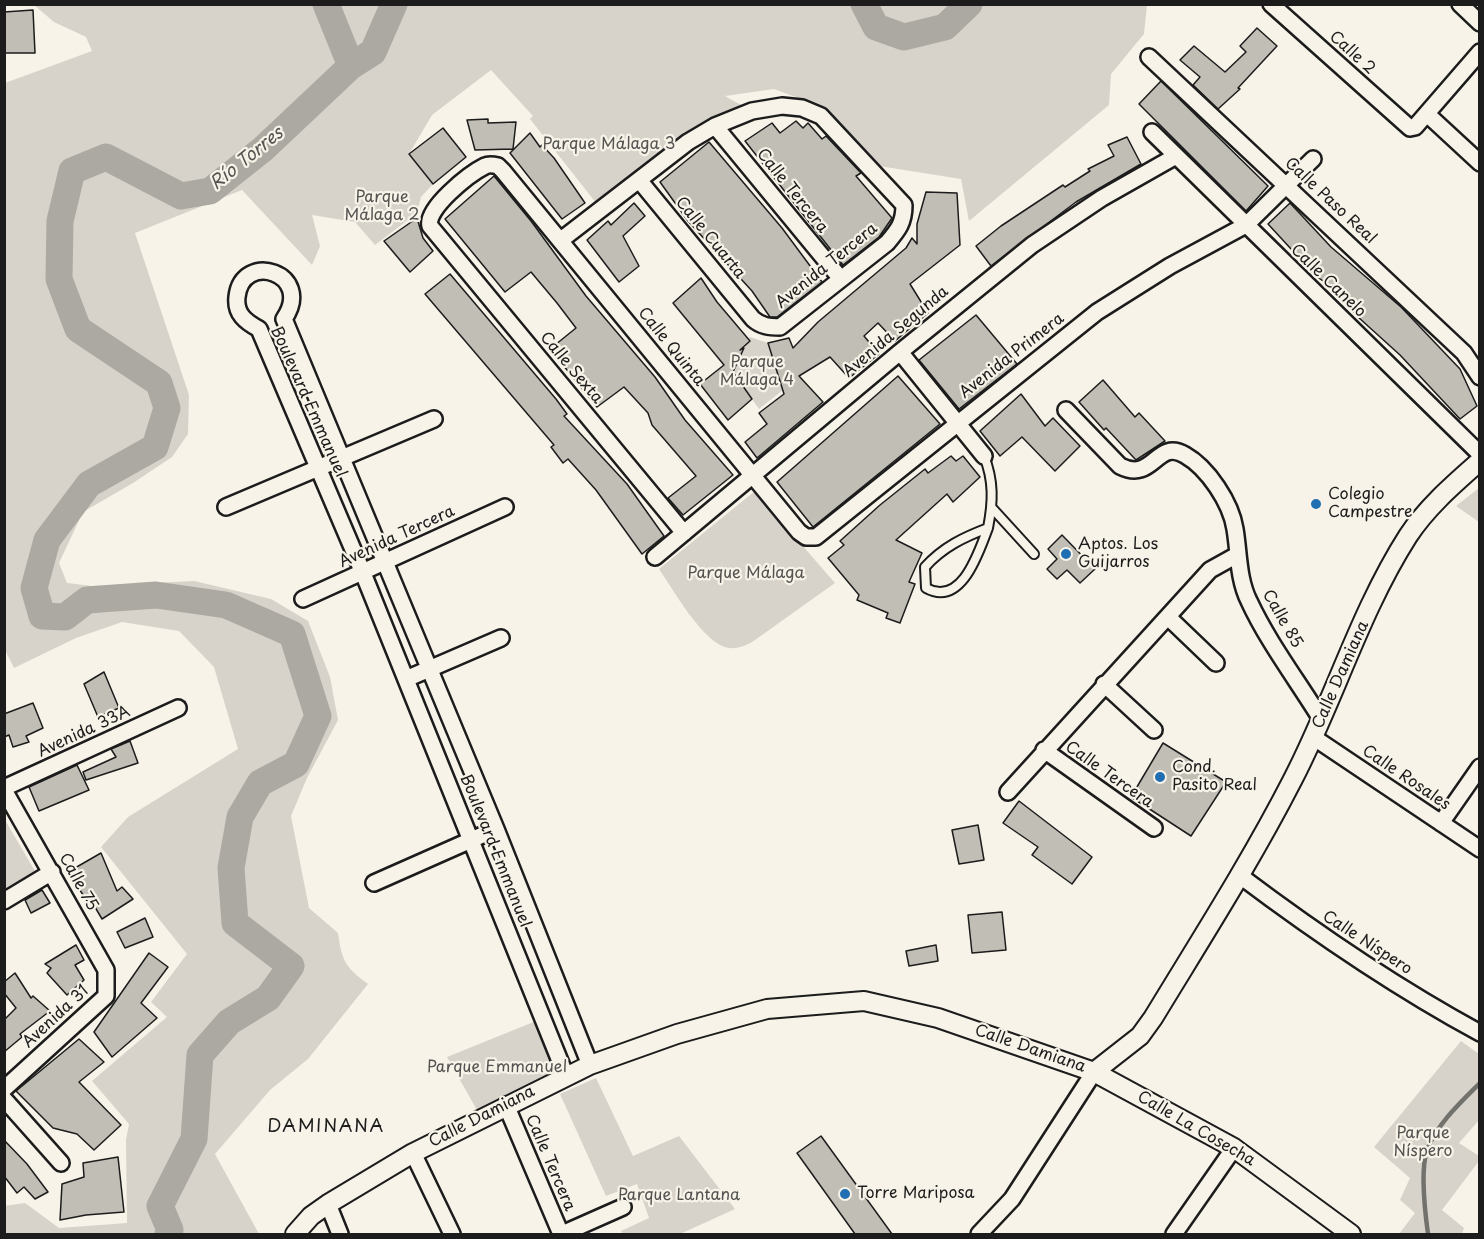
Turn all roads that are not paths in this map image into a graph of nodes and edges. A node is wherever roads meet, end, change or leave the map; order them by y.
1 (1271, 4) edge
2 (1460, 4) edge
3 (1479, 23) edge
4 (1479, 52) edge
5 (1149, 57) dead end
6 (1427, 114) junction
7 (715, 126) junction
8 (1152, 132) dead end
9 (1176, 156) junction
10 (1313, 159) dead end
11 (1479, 163) edge
12 (503, 171) joint
13 (639, 180) junction
14 (1287, 185) junction
15 (1246, 225) junction
16 (561, 240) junction
17 (841, 279) junction
18 (753, 319) joint
19 (900, 352) junction
20 (1479, 377) edge
21 (1066, 410) dead end
22 (434, 419) dead end
23 (957, 423) junction
24 (1479, 454) edge
25 (984, 456) joint
26 (342, 458) junction
27 (1479, 461) edge
28 (318, 468) junction
29 (753, 475) junction
30 (226, 507) dead end
31 (505, 507) dead end
32 (992, 508) junction
33 (988, 528) junction
34 (684, 533) junction
35 (816, 537) joint
36 (1034, 554) dead end
37 (1237, 555) junction
38 (655, 557) dead end
39 (386, 562) junction
40 (363, 573) junction
41 (303, 599) dead end
42 (1168, 617) junction
43 (501, 638) dead end
44 (1216, 663) dead end
45 (430, 669) junction
46 (406, 679) junction
47 (1104, 684) junction
48 (178, 708) dead end
49 (1321, 718) junction
50 (1154, 730) dead end
51 (1313, 737) junction
52 (1044, 750) junction
53 (1479, 767) edge
54 (4, 789) edge
55 (1008, 792) dead end
56 (1442, 824) junction
57 (1154, 828) dead end
58 (496, 829) junction
59 (471, 839) junction
60 (1479, 849) edge
61 (52, 872) junction
62 (1239, 875) junction
63 (374, 883) dead end
64 (4, 901) edge
65 (106, 996) joint
66 (1479, 1033) edge
67 (590, 1065) junction
68 (1094, 1072) junction
69 (566, 1076) junction
70 (4, 1089) edge
71 (4, 1099) edge
72 (506, 1105) junction
73 (1234, 1148) junction
74 (413, 1153) junction
75 (61, 1163) dead end
76 (327, 1204) junction
77 (622, 1207) dead end
78 (295, 1234) edge
79 (340, 1234) edge
80 (452, 1234) edge
81 (561, 1234) edge
82 (979, 1234) edge
83 (1174, 1234) edge
84 (1351, 1234) edge

1 - 6 street, Calle 2
2 - 3 street
4 - 6 street
5 - 14 street, Calle Paso Real
6 - 11 street
7 - 13 street
7 - 17 street, Calle Tercera
7 - 17 street, Avenida Tercera
8 - 9 street, Calle Canelo
9 - 15 street, Calle Canelo
9 - 19 street, Avenida Segunda
10 - 14 street, Avenida Primera
12 - 16 street, Calle Quinta
12 - 34 street, Calle Sexta
13 - 16 street
13 - 18 street, Calle Cuarta
14 - 15 street, Avenida Primera
14 - 20 street, Calle Paso Real
15 - 23 street, Avenida Primera
15 - 24 street, Calle Canelo
16 - 29 street, Calle Quinta
17 - 18 street, Avenida Tercera
19 - 23 street
19 - 29 street, Avenida Segunda
21 - 37 street, Calle 85
22 - 26 street
23 - 25 street
23 - 35 street, Avenida Primera
25 - 32 lane
26 - 28 street
26 - 28 street, Boulevard Emmanuel
26 - 39 street, Boulevard Emmanuel
27 - 49 street, Calle Damiana
28 - 30 street
28 - 40 street, Boulevard Emmanuel
29 - 34 street, Avenida Segunda
29 - 35 street, Calle Quinta
31 - 39 street, Avenida Tercera
32 - 33 lane
32 - 36 lane
33 - 33 lane
34 - 38 street, Avenida Segunda
37 - 42 street
37 - 49 street, Calle 85
39 - 40 street, Avenida Tercera
39 - 45 street, Boulevard Emmanuel
40 - 41 street, Avenida Tercera
40 - 46 street, Boulevard Emmanuel
42 - 44 street
42 - 47 street
43 - 45 street
45 - 46 street
45 - 58 street, Boulevard Emmanuel
46 - 59 street, Boulevard Emmanuel
47 - 50 street
47 - 52 street
48 - 54 street, Avenida 33A
49 - 51 street, Calle Damiana
51 - 56 street, Calle Rosales
51 - 62 street, Calle Damiana
52 - 55 street
52 - 57 street, Calle Tercera
53 - 56 street
54 - 61 street, Calle 75
56 - 60 street, Calle Rosales
58 - 59 street
58 - 67 street, Boulevard Emmanuel
59 - 63 street
59 - 69 street, Boulevard Emmanuel
61 - 64 street
61 - 65 street, Calle 75
62 - 66 street, Calle Níspero
62 - 68 street, Calle Damiana
65 - 70 street, Avenida 31
67 - 68 street, Calle Damiana
67 - 69 street, Calle Damiana
68 - 73 street, Calle La Cosecha
68 - 82 street
69 - 72 street, Calle Damiana
71 - 75 street
72 - 74 street, Calle Damiana
72 - 81 street, Calle Tercera
73 - 83 street
73 - 84 street, Calle La Cosecha
74 - 76 street, Calle Damiana
74 - 80 street
76 - 78 street, Calle Damiana
76 - 79 street
77 - 81 street

